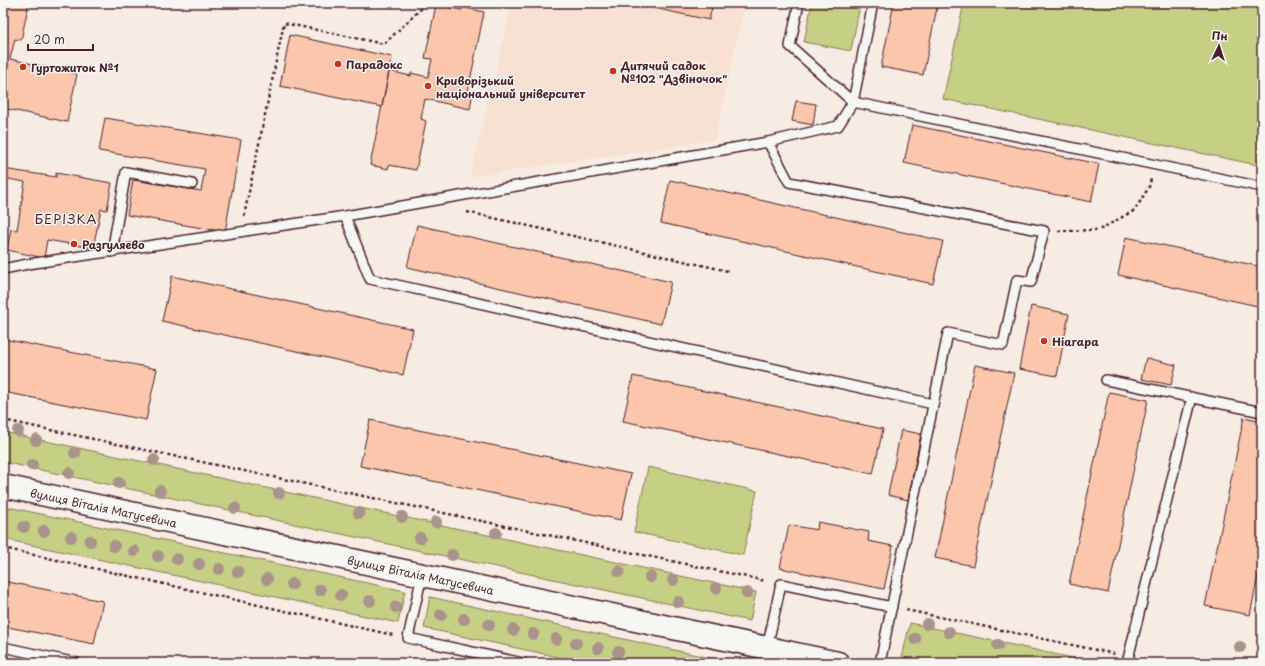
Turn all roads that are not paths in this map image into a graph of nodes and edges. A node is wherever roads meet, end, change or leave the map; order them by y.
1 (799, 3) edge
2 (874, 3) edge
3 (853, 102) junction
4 (768, 142) junction
5 (192, 184) dead end
6 (1262, 187) edge
7 (345, 216) junction
8 (112, 252) junction
9 (3, 269) edge
10 (1106, 380) dead end
11 (1192, 397) junction
12 (933, 404) junction
13 (1262, 412) edge
14 (3, 486) edge
15 (422, 575) junction
16 (892, 607) junction
17 (3, 647) edge
18 (767, 648) junction
19 (1128, 660) edge
20 (77, 663) edge
21 (523, 663) edge
22 (838, 663) edge
23 (880, 663) edge

1 - 3 lane
2 - 3 lane
3 - 4 lane
3 - 6 lane
4 - 7 lane
4 - 12 lane
5 - 8 lane
7 - 8 lane
7 - 12 lane
8 - 9 lane
10 - 11 lane
11 - 13 lane
11 - 19 lane
12 - 16 lane
14 - 15 street, вулиця Віталія Матусевича
15 - 18 street, вулиця Віталія Матусевича
15 - 21 lane
16 - 18 lane
16 - 23 lane
17 - 20 lane
18 - 22 street, вулиця Віталія Матусевича

